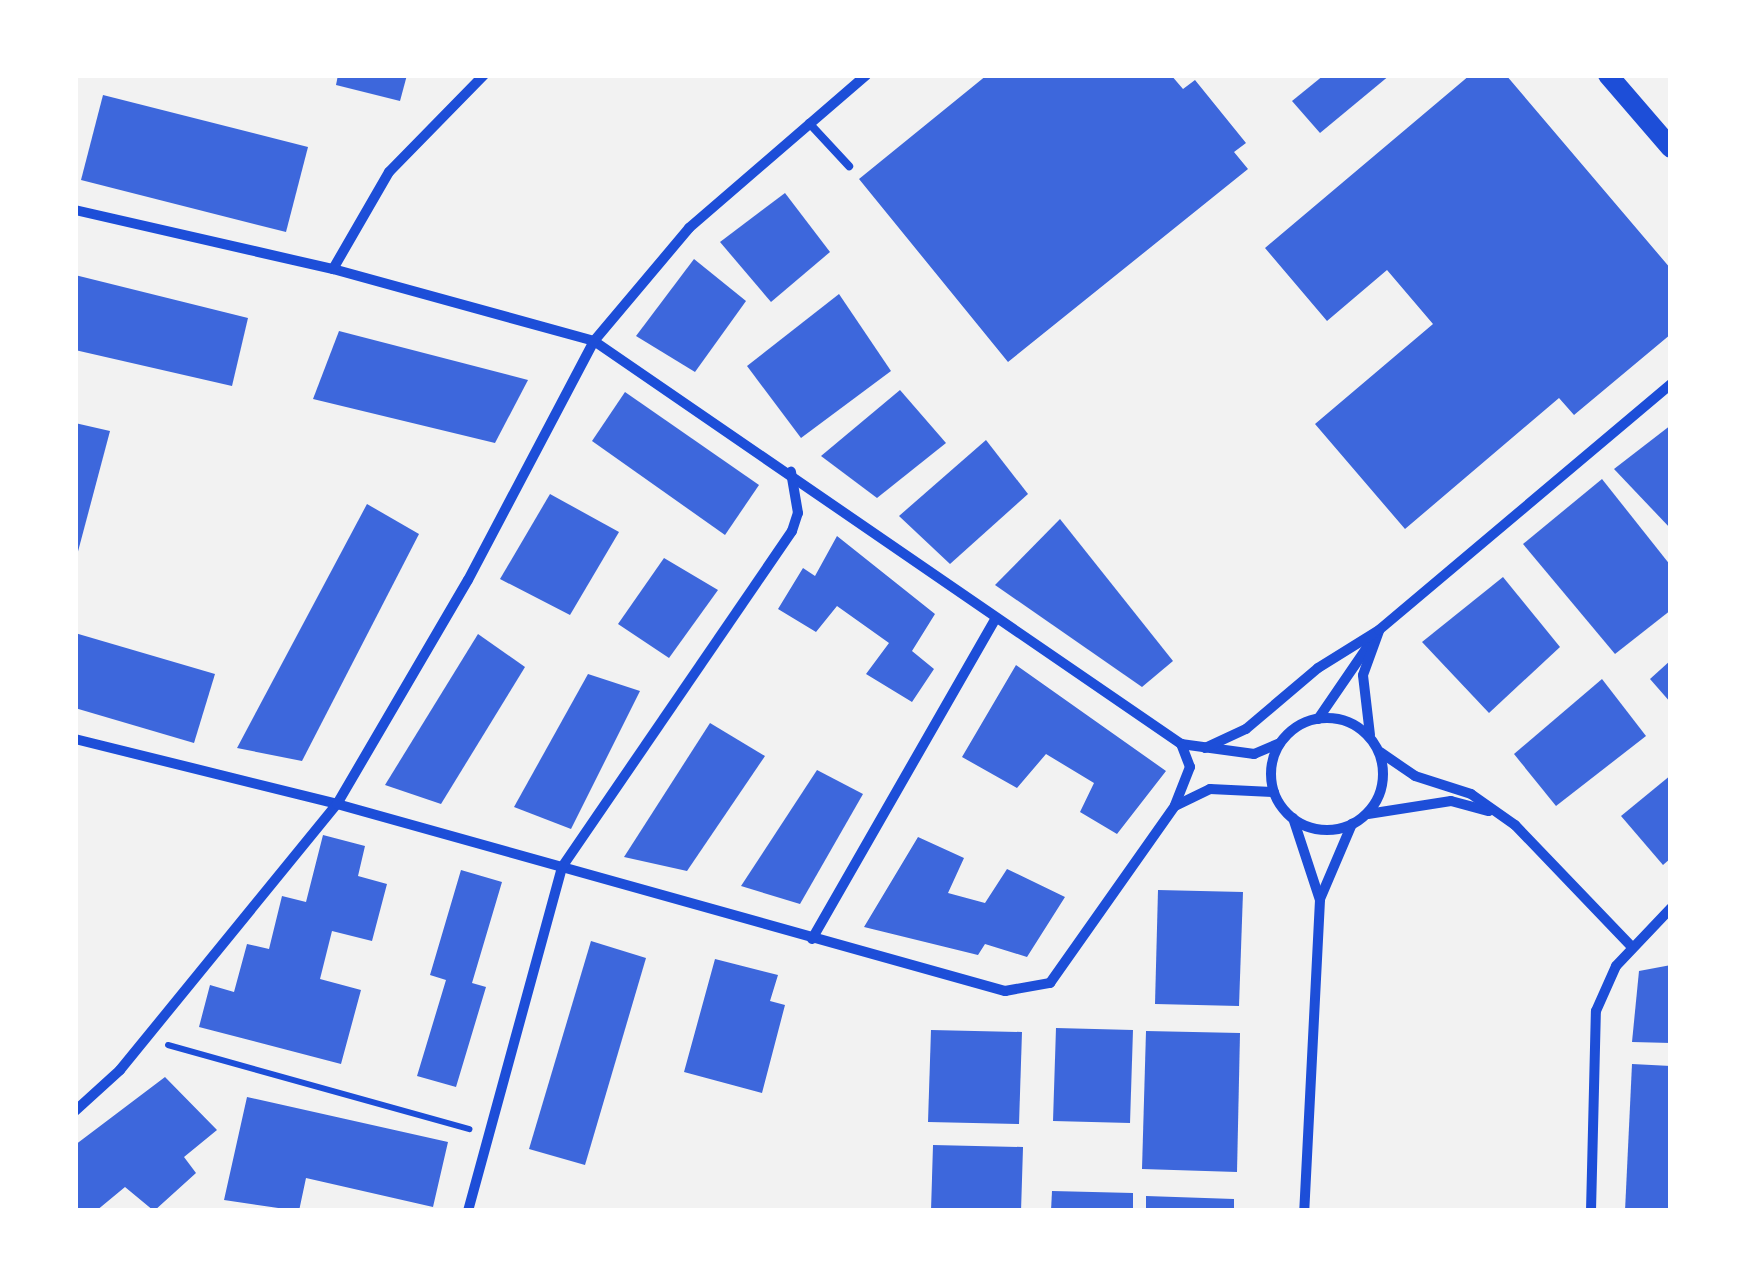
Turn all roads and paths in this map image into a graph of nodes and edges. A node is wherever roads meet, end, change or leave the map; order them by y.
1 (484, 75) edge
2 (866, 75) edge
3 (1608, 75) edge
4 (809, 123) junction
5 (1671, 148) edge
6 (849, 166) dead end
7 (75, 210) edge
8 (333, 269) junction
9 (594, 340) junction
10 (1671, 384) edge
11 (790, 471) junction
12 (994, 621) junction
13 (1379, 630) junction
14 (1318, 719) junction
15 (75, 738) edge
16 (1371, 739) junction
17 (1280, 743) junction
18 (1182, 744) junction
19 (1202, 749) junction
20 (1379, 752) junction
21 (1274, 792) junction
22 (337, 804) junction
23 (1175, 806) junction
24 (1494, 812) junction
25 (1365, 816) junction
26 (1293, 818) junction
27 (1352, 824) junction
28 (562, 867) junction
29 (1320, 900) junction
30 (1671, 908) edge
31 (812, 939) junction
32 (1632, 947) junction
33 (146, 1038) junction
34 (75, 1111) edge
35 (490, 1135) junction
36 (468, 1211) edge
37 (1308, 1211) edge
38 (1590, 1211) edge

1 - 8 street
2 - 4 street
3 - 5 main road
4 - 6 lane
4 - 9 street
7 - 8 street
8 - 9 street
9 - 11 street
9 - 22 street
10 - 13 street
11 - 12 street
11 - 28 street
12 - 18 street
12 - 31 street
13 - 14 street
13 - 16 street
13 - 19 street
14 - 16 street
14 - 17 street
15 - 22 street
16 - 20 street
17 - 19 street
17 - 21 street
18 - 19 street
18 - 23 street
20 - 24 street
20 - 25 street
21 - 23 street
21 - 26 street
22 - 28 street
22 - 33 street
23 - 31 street
24 - 25 street
24 - 32 street
25 - 27 street
26 - 27 street
26 - 29 street
27 - 29 street
28 - 31 street
28 - 35 street
29 - 37 street
30 - 32 street
32 - 38 street
33 - 34 street
33 - 35 path
35 - 36 street

